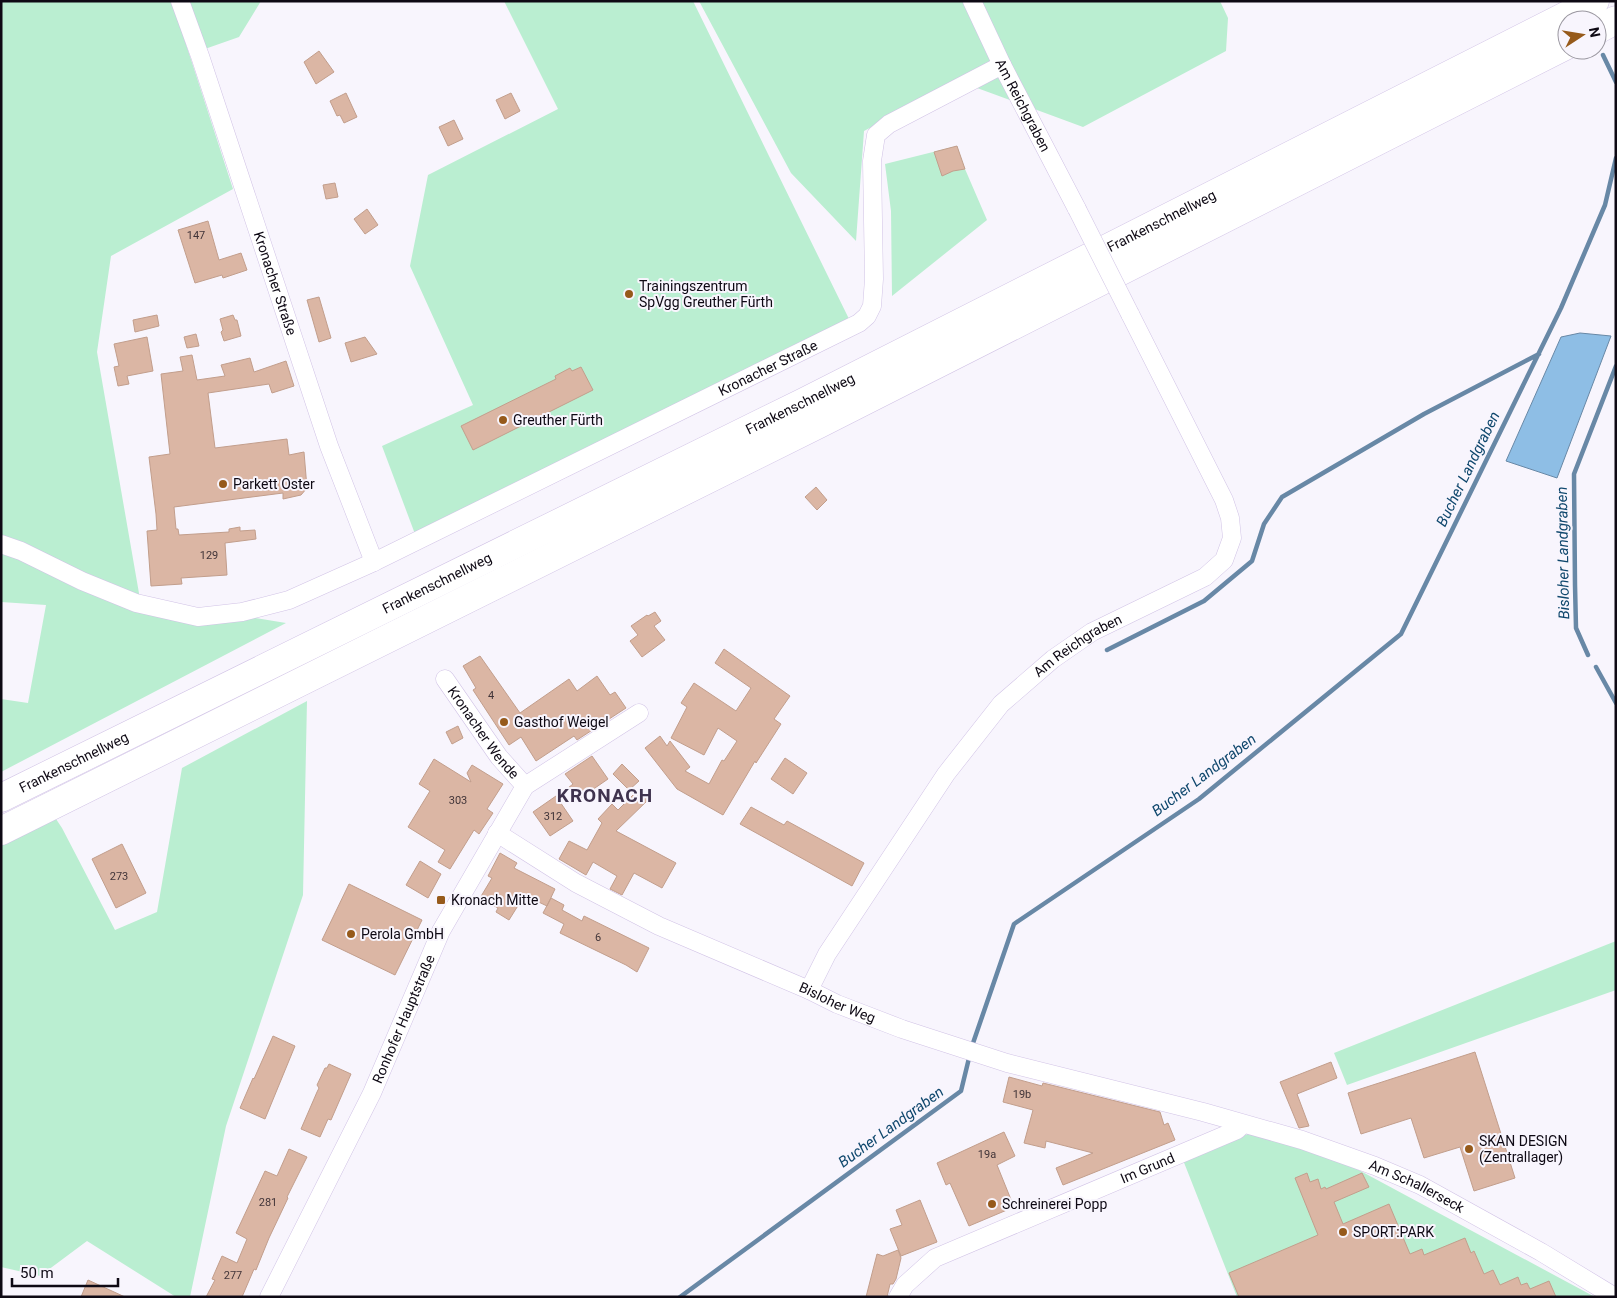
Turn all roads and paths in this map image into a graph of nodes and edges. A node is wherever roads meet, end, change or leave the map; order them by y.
1 (180, 1) edge
2 (972, 1) edge
3 (1595, 1) edge
4 (1557, 50) edge
5 (1002, 65) junction
6 (1, 544) edge
7 (374, 562) junction
8 (445, 679) dead end
9 (639, 713) dead end
10 (525, 786) junction
11 (1, 798) edge
12 (1, 831) edge
13 (497, 833) junction
14 (809, 990) junction
15 (1203, 1112) joint
16 (1243, 1124) junction
17 (269, 1297) edge
18 (898, 1297) edge
19 (1615, 1297) edge

1 - 7 street, Kronacher Straße
2 - 5 street, Am Reichgraben
3 - 11 highway, Frankenschnellweg
4 - 12 highway, Frankenschnellweg
5 - 7 street, Kronacher Straße
5 - 14 street, Am Reichgraben, bridge
6 - 7 street, Kronacher Straße
8 - 10 street, Kronacher Wende
9 - 10 street, Ronhofer Hauptstraße
10 - 13 street, Ronhofer Hauptstraße
13 - 14 street, Bisloher Weg
13 - 17 street, Ronhofer Hauptstraße
14 - 15 street, Bisloher Weg
15 - 16 street, Am Schallerseck
16 - 18 street, Im Grund
16 - 19 street, Am Schallerseck

